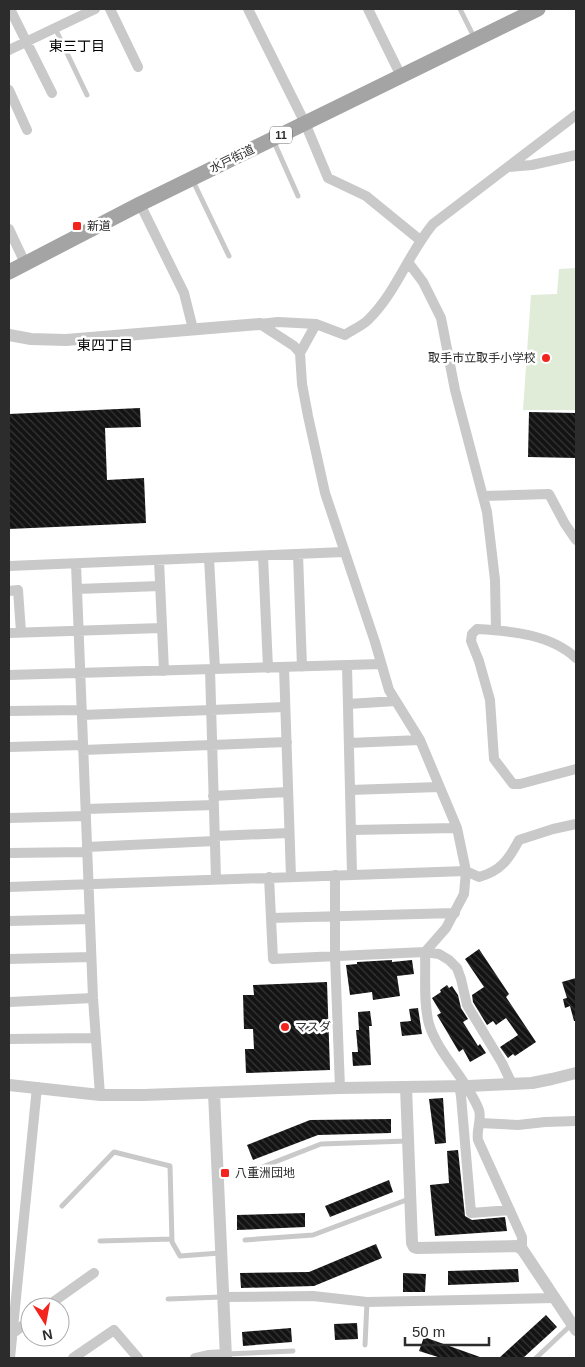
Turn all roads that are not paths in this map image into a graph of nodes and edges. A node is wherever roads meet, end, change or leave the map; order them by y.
1 (10, 9) edge
2 (95, 9) edge
3 (110, 9) edge
4 (248, 9) edge
5 (368, 9) edge
6 (460, 9) edge
7 (536, 9) edge
8 (55, 28) junction
9 (475, 39) junction
10 (26, 41) junction
11 (9, 50) edge
12 (138, 67) dead end
13 (401, 76) junction
14 (9, 90) edge
15 (52, 93) dead end
16 (87, 95) dead end
17 (576, 115) edge
18 (305, 123) junction
19 (28, 130) dead end
20 (272, 139) junction
21 (576, 155) edge
22 (508, 167) junction
23 (192, 178) junction
24 (298, 196) dead end
25 (140, 204) junction
26 (9, 229) edge
27 (420, 240) junction
28 (229, 256) dead end
29 (26, 262) junction
30 (408, 262) junction
31 (9, 272) edge
32 (260, 324) junction
33 (316, 324) junction
34 (193, 329) junction
35 (9, 335) edge
36 (300, 353) junction
37 (483, 496) junction
38 (576, 540) edge
39 (344, 552) junction
40 (298, 554) junction
41 (263, 556) junction
42 (209, 558) junction
43 (159, 560) junction
44 (76, 564) junction
45 (9, 566) edge
46 (160, 586) junction
47 (77, 589) junction
48 (9, 591) edge
49 (161, 628) junction
50 (496, 630) junction
51 (79, 631) junction
52 (21, 632) junction
53 (9, 633) edge
54 (576, 658) edge
55 (382, 664) junction
56 (347, 665) junction
57 (302, 666) junction
58 (284, 667) junction
59 (268, 668) junction
60 (212, 669) junction
61 (164, 670) junction
62 (80, 673) junction
63 (9, 675) edge
64 (396, 702) junction
65 (348, 704) junction
66 (285, 707) junction
67 (211, 710) junction
68 (9, 712) edge
69 (82, 712) junction
70 (420, 740) junction
71 (286, 742) junction
72 (349, 743) junction
73 (212, 745) junction
74 (9, 747) edge
75 (83, 748) junction
76 (576, 769) edge
77 (439, 787) junction
78 (350, 790) junction
79 (288, 792) junction
80 (214, 800) junction
81 (86, 813) junction
82 (9, 818) edge
83 (576, 824) edge
84 (457, 828) junction
85 (351, 830) junction
86 (289, 834) junction
87 (215, 839) junction
88 (87, 849) junction
89 (9, 853) edge
90 (466, 870) junction
91 (352, 874) junction
92 (335, 875) junction
93 (290, 877) junction
94 (269, 878) junction
95 (216, 880) junction
96 (88, 884) junction
97 (9, 887) edge
98 (455, 913) junction
99 (335, 916) junction
100 (271, 918) junction
101 (90, 919) junction
102 (9, 921) edge
103 (425, 952) junction
104 (335, 956) junction
105 (91, 957) junction
106 (9, 959) edge
107 (93, 998) junction
108 (9, 1002) edge
109 (94, 1038) junction
110 (9, 1039) edge
111 (576, 1073) edge
112 (9, 1084) edge
113 (512, 1084) junction
114 (463, 1086) junction
115 (37, 1087) junction
116 (406, 1087) junction
117 (340, 1088) junction
118 (214, 1093) junction
119 (100, 1095) junction
120 (576, 1121) edge
121 (480, 1123) junction
122 (407, 1141) junction
123 (257, 1169) dead end
124 (409, 1199) junction
125 (62, 1206) dead end
126 (510, 1210) junction
127 (172, 1239) junction
128 (245, 1240) dead end
129 (100, 1241) dead end
130 (522, 1249) junction
131 (222, 1253) junction
132 (94, 1273) dead end
133 (60, 1297) edge
134 (223, 1297) junction
135 (555, 1298) junction
136 (168, 1299) dead end
137 (367, 1302) junction
138 (574, 1327) edge
139 (20, 1328) edge
140 (12, 1334) junction
141 (365, 1345) dead end
142 (293, 1352) dead end
143 (226, 1356) edge
144 (10, 1358) edge
145 (73, 1358) edge
146 (138, 1358) edge
147 (195, 1358) edge
148 (536, 1358) edge

1 - 10 street
2 - 8 street
3 - 12 street
4 - 18 street
5 - 13 street
6 - 9 lane
7 - 9 main road, 水戸街道 / 11
8 - 10 street
8 - 16 lane
9 - 13 main road, 水戸街道 / 11
10 - 11 street
10 - 15 street
13 - 18 main road, 水戸街道 / 11
14 - 19 street
17 - 22 street
18 - 20 main road, 水戸街道 / 11
18 - 27 street
20 - 23 main road, 水戸街道 / 11
20 - 24 lane
21 - 22 street
22 - 27 street
23 - 25 main road, 水戸街道 / 11
23 - 28 lane
25 - 29 main road, 水戸街道 / 11
25 - 34 street
26 - 29 street
27 - 30 street
29 - 31 main road, 水戸街道 / 11
30 - 33 street
30 - 37 street
32 - 33 street
32 - 34 street
32 - 36 street
33 - 36 street
34 - 35 street
36 - 39 street
37 - 38 street
37 - 50 street
39 - 40 street
39 - 55 street
40 - 41 street
40 - 57 street
41 - 42 street
41 - 59 street
42 - 43 street
42 - 60 street
43 - 44 street
43 - 46 street
44 - 45 street
44 - 47 street
46 - 47 street
46 - 49 street
47 - 51 street
48 - 52 street
49 - 51 street
49 - 61 street
50 - 54 street
50 - 76 street
51 - 52 street
51 - 62 street
52 - 53 street
55 - 56 street
55 - 64 street
56 - 57 street
56 - 65 street
57 - 58 street
58 - 59 street
58 - 66 street
59 - 60 street
60 - 61 street
60 - 67 street
61 - 62 street
62 - 63 street
62 - 69 street
64 - 65 street
64 - 70 street
65 - 72 street
66 - 67 street
66 - 71 street
67 - 69 street
67 - 73 street
68 - 69 street
69 - 75 street
70 - 72 street
70 - 77 street
71 - 73 street
71 - 79 street
72 - 78 street
73 - 75 street
73 - 80 street
74 - 75 street
75 - 81 street
77 - 78 street
77 - 84 street
78 - 85 street
79 - 80 street
79 - 86 street
80 - 81 street
80 - 87 street
81 - 82 street
81 - 88 street
83 - 90 street
84 - 85 street
84 - 90 street
85 - 91 street
86 - 87 street
86 - 93 street
87 - 88 street
87 - 95 street
88 - 89 street
88 - 96 street
90 - 91 street
90 - 98 street
91 - 92 street
92 - 93 street
92 - 99 street
93 - 94 street
94 - 95 street
94 - 100 street
95 - 96 street
96 - 97 street
96 - 101 street
98 - 99 street
98 - 103 street
99 - 100 street
99 - 104 street
100 - 104 street
101 - 102 street
101 - 105 street
103 - 104 street
103 - 113 street
103 - 114 street
104 - 117 street
105 - 106 street
105 - 107 street
107 - 108 street
107 - 109 street
109 - 110 street
109 - 119 street
111 - 113 street
112 - 115 street
113 - 114 street
114 - 116 street
114 - 121 street
114 - 126 street
115 - 119 street
115 - 140 street
116 - 117 street
116 - 122 street
117 - 118 street
118 - 119 street
118 - 131 street
120 - 121 street
121 - 126 street
122 - 123 lane
122 - 124 street
124 - 128 lane
124 - 130 street
125 - 127 lane
126 - 130 street
127 - 129 lane
127 - 131 lane
130 - 135 street
131 - 134 street
132 - 133 street
134 - 136 lane
134 - 137 street
134 - 143 street
135 - 137 street
135 - 138 street
137 - 141 lane
138 - 148 lane
139 - 140 street
140 - 144 street
142 - 143 lane
143 - 147 street
145 - 146 street

